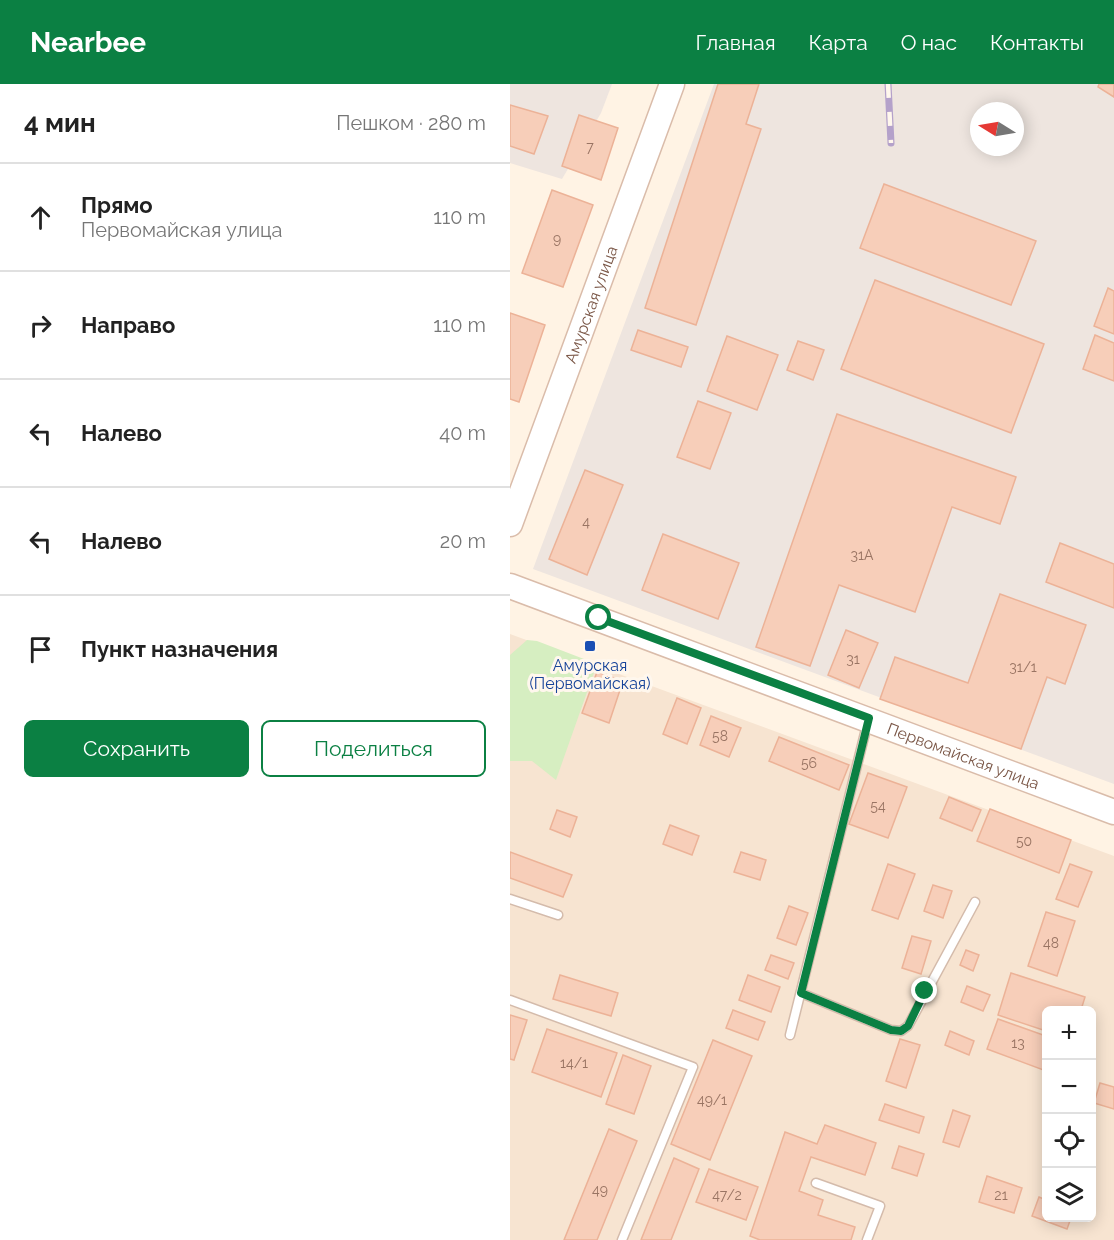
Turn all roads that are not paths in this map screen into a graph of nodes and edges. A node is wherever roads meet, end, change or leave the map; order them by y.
1 (672, 84) edge
2 (510, 524) edge
3 (510, 586) edge
4 (869, 718) junction
5 (1114, 812) edge
6 (510, 898) edge
7 (975, 902) dead end
8 (558, 915) dead end
9 (801, 993) junction
10 (510, 1000) edge
11 (790, 1035) dead end
12 (816, 1183) dead end
13 (622, 1240) edge
14 (867, 1240) edge

1 - 2 street, Амурская улица
3 - 4 street, Первомайская улица
4 - 5 street, Первомайская улица
4 - 9 lane
6 - 8 lane
7 - 9 lane
9 - 11 lane
10 - 13 lane
12 - 14 lane

